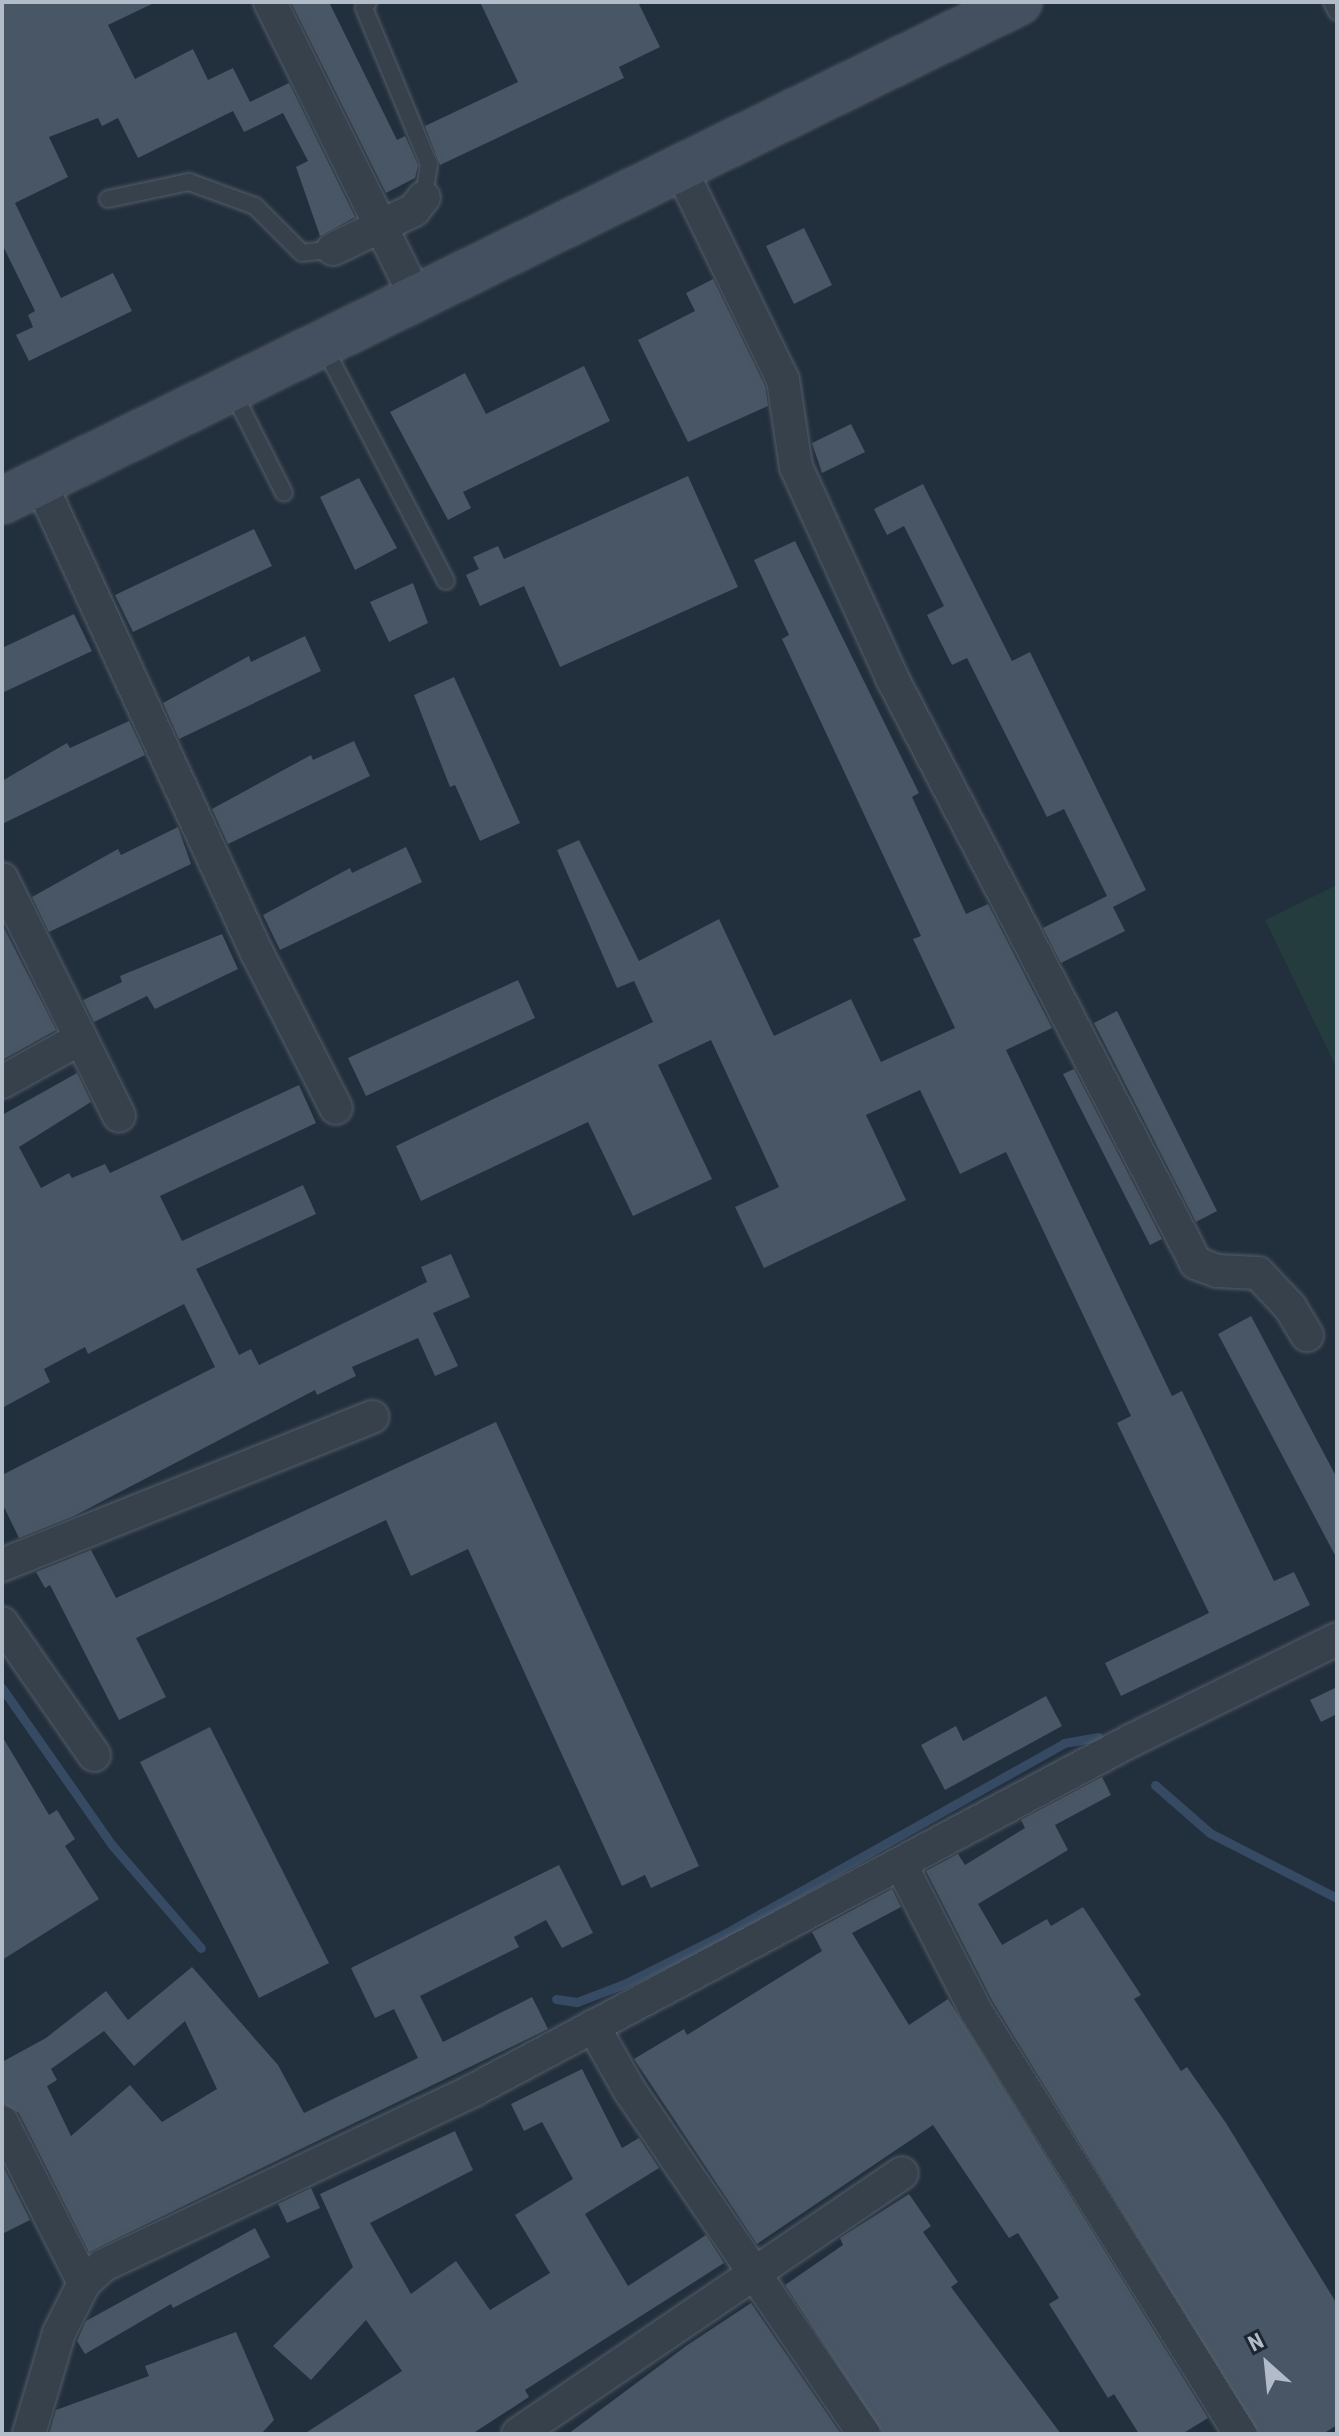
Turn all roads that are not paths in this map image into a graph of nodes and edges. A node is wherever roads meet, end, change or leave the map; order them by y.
1 (270, 2) edge
2 (368, 2) edge
3 (1019, 2) edge
4 (1332, 2) edge
5 (1337, 12) edge
6 (680, 168) junction
7 (424, 197) joint
8 (108, 199) dead end
9 (382, 228) junction
10 (333, 249) joint
11 (416, 297) junction
12 (322, 343) junction
13 (231, 388) junction
14 (21, 491) edge
15 (284, 493) dead end
16 (446, 581) dead end
17 (2, 879) edge
18 (81, 1038) junction
19 (2, 1082) edge
20 (336, 1108) dead end
21 (119, 1116) dead end
22 (1307, 1335) dead end
23 (372, 1417) dead end
24 (2, 1565) edge
25 (2, 1623) edge
26 (1337, 1639) edge
27 (94, 1755) dead end
28 (901, 1865) junction
29 (593, 2026) junction
30 (2, 2122) edge
31 (902, 2173) dead end
32 (751, 2272) junction
33 (84, 2283) junction
34 (29, 2434) edge
35 (518, 2434) edge
36 (864, 2434) edge
37 (1240, 2434) edge

1 - 9 street
2 - 7 lane
3 - 6 street
4 - 5 lane
6 - 11 street
6 - 22 street
7 - 9 street
8 - 10 lane
9 - 10 street
9 - 11 street
11 - 12 street
12 - 13 street
12 - 16 lane
13 - 14 street
13 - 15 lane
14 - 20 street
17 - 18 street
18 - 19 street
18 - 21 street
23 - 24 street
25 - 27 street
26 - 28 street
28 - 29 street
28 - 37 street
29 - 32 street
29 - 33 street
30 - 33 street
31 - 32 street
32 - 35 street
32 - 36 street
33 - 34 street

